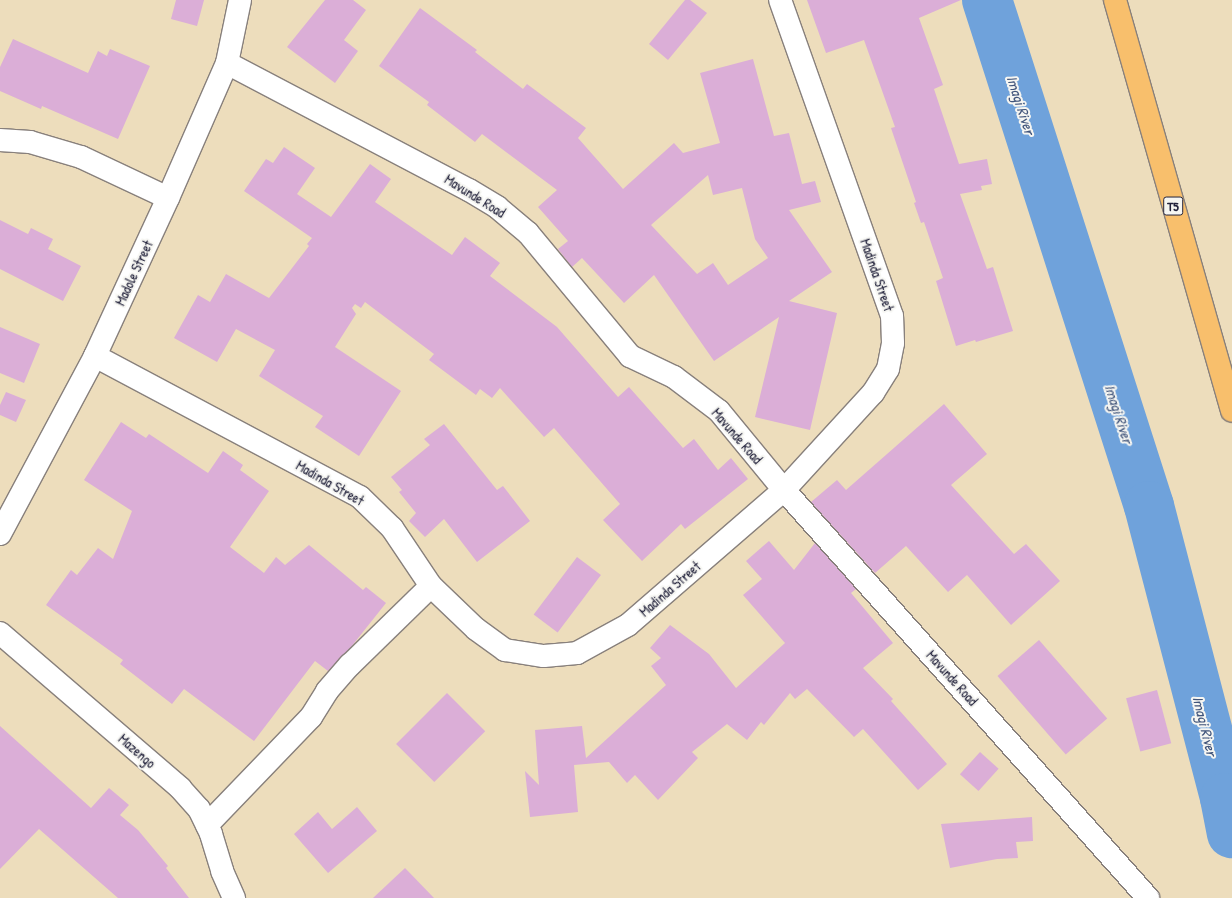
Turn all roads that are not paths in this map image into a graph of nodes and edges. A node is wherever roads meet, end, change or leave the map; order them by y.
1 (240, 0) edge
2 (780, 0) edge
3 (1114, 0) edge
4 (227, 63) junction
5 (0, 140) edge
6 (168, 198) junction
7 (95, 356) junction
8 (1232, 411) edge
9 (784, 490) junction
10 (0, 534) edge
11 (431, 586) junction
12 (0, 633) edge
13 (207, 825) junction
14 (234, 898) edge
15 (1148, 898) edge

1 - 4 street, Madole Street
2 - 9 street, Madinda Street
3 - 8 highway, T5
4 - 6 street, Madole Street
4 - 9 street, Mavunde Road
5 - 6 street
6 - 7 street, Madole Street
7 - 10 street, Madole Street
7 - 11 street, Madinda Street
9 - 11 street, Madinda Street
9 - 15 street, Mavunde Road
11 - 13 street
12 - 13 street, Mazengo
13 - 14 street, Mazengo

